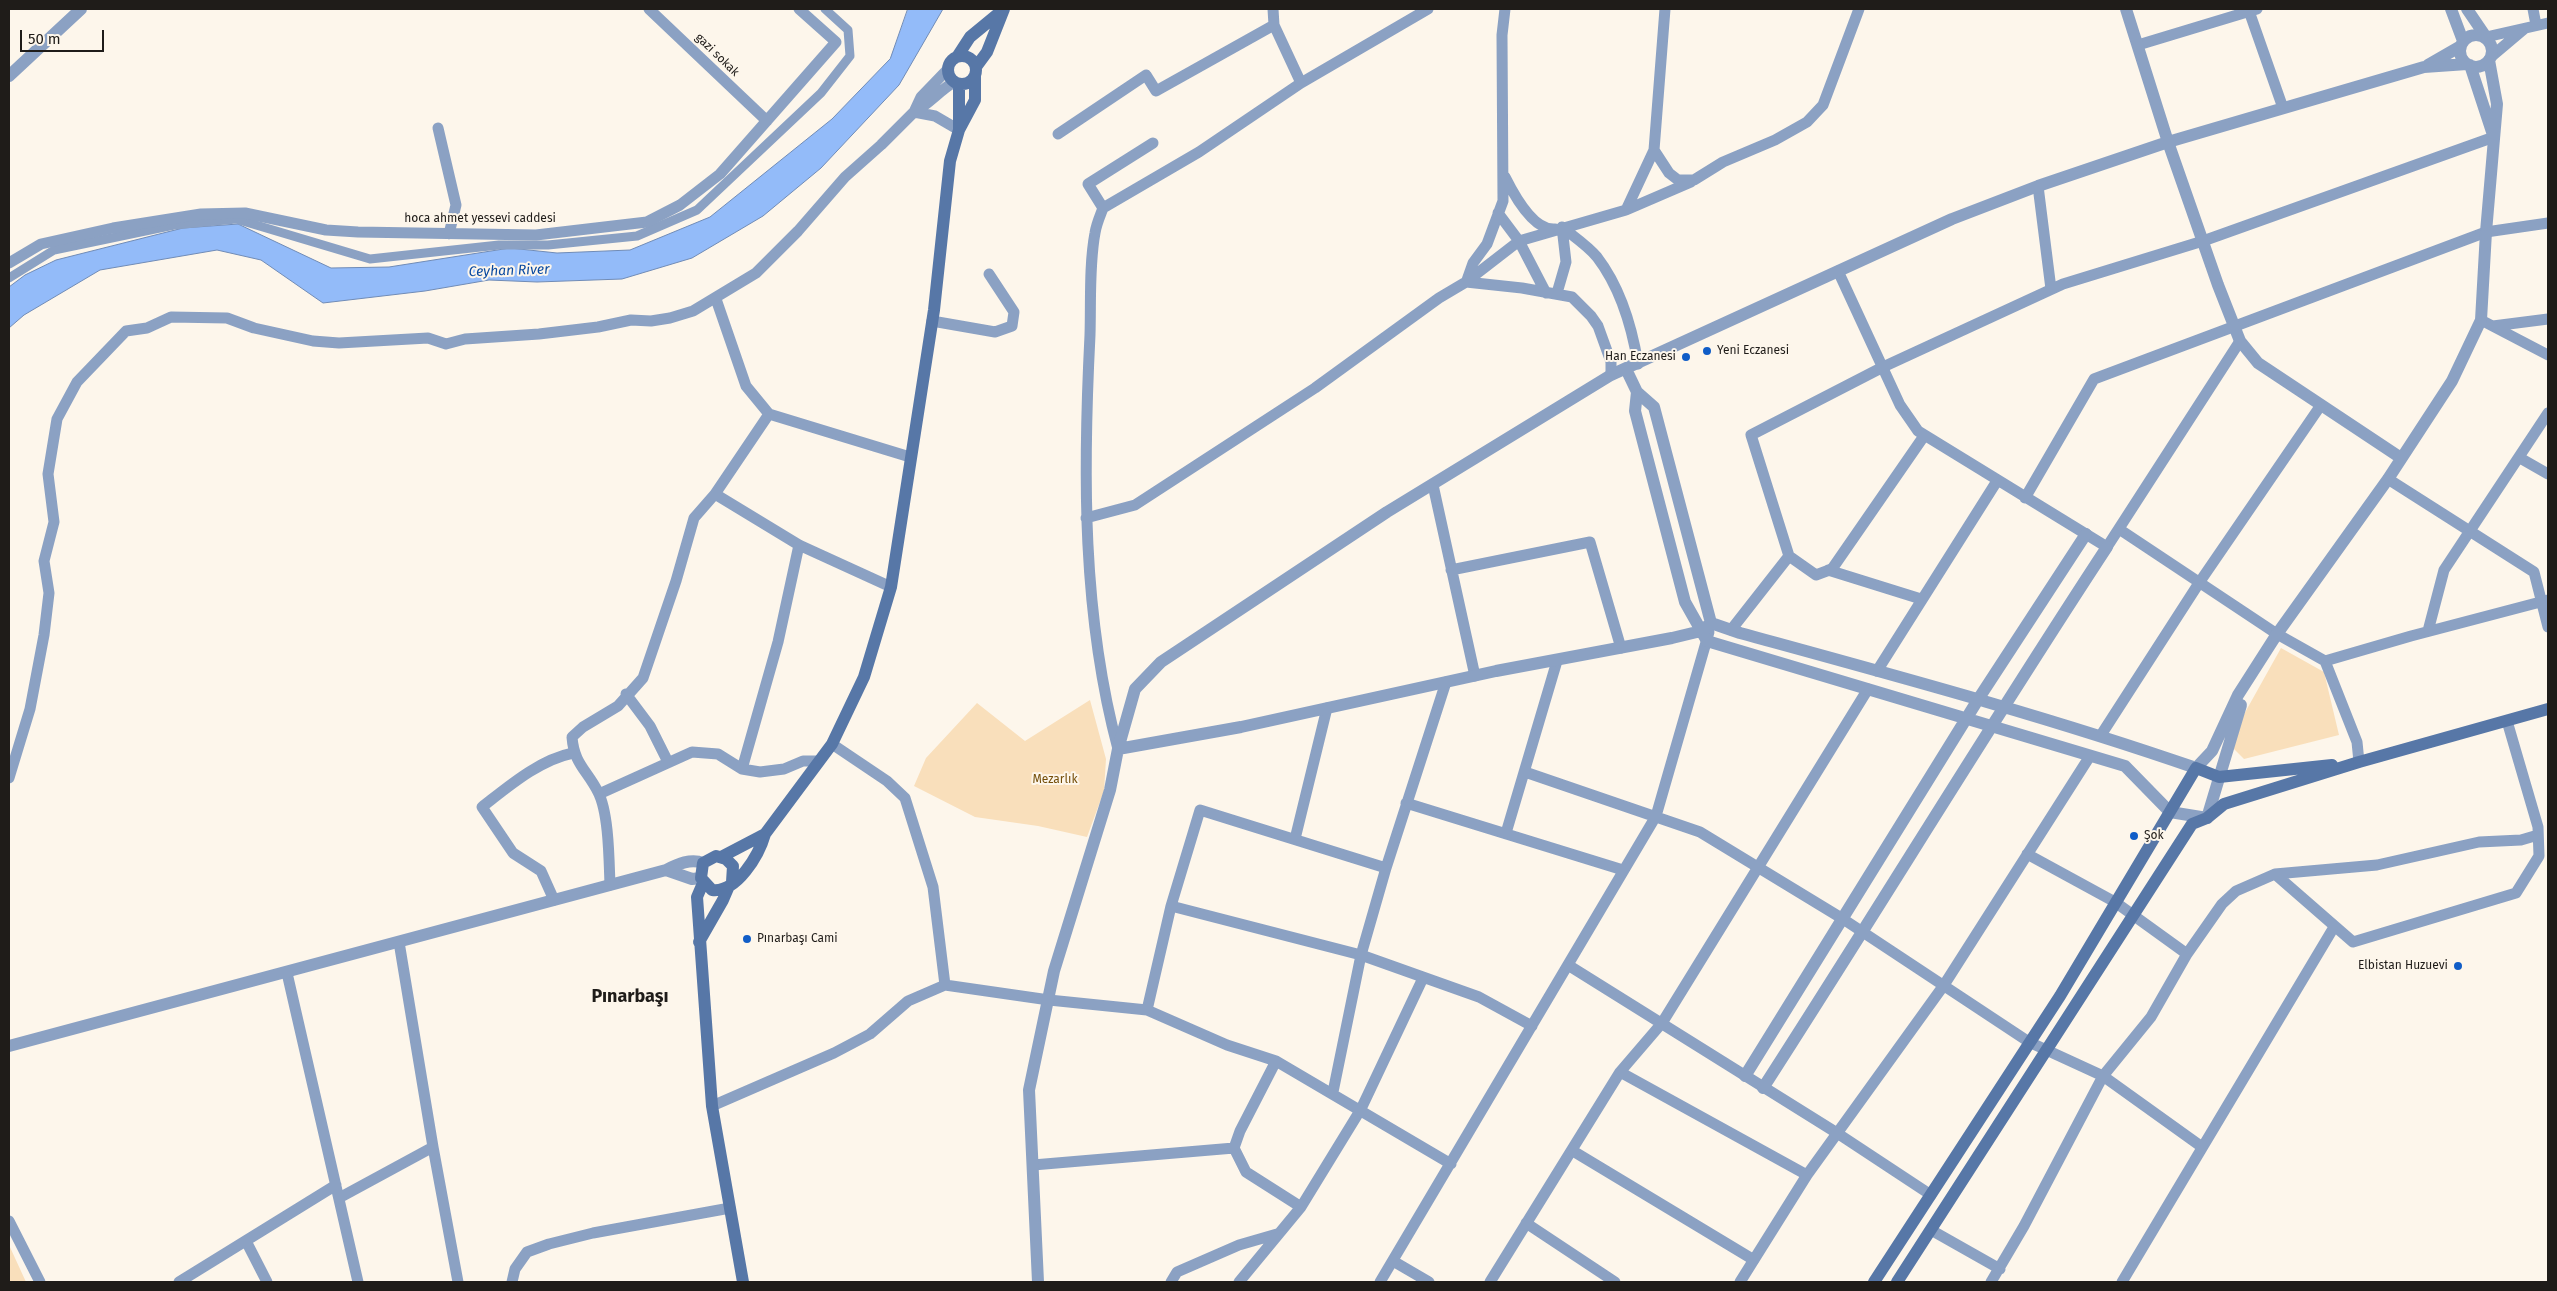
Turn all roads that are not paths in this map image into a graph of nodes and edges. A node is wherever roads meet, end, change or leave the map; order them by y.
1 (81, 9) edge
2 (649, 9) edge
3 (799, 9) edge
4 (825, 9) edge
5 (1004, 9) edge
6 (1273, 9) edge
7 (1428, 9) edge
8 (1505, 9) edge
9 (1665, 9) edge
10 (1858, 9) edge
11 (2126, 9) edge
12 (2451, 9) edge
13 (2467, 9) edge
14 (2533, 9) edge
15 (2253, 10) edge
16 (2548, 23) edge
17 (1274, 25) junction
18 (2532, 26) junction
19 (2486, 38) junction
20 (2462, 44) junction
21 (2138, 45) junction
22 (957, 57) junction
23 (2491, 58) junction
24 (2468, 65) junction
25 (2424, 67) junction
26 (948, 69) junction
27 (975, 72) junction
28 (9, 76) edge
29 (957, 83) junction
30 (1301, 83) junction
31 (2283, 108) junction
32 (914, 112) junction
33 (767, 121) junction
34 (438, 128) dead end
35 (959, 130) junction
36 (1058, 134) dead end
37 (2494, 137) junction
38 (2168, 142) junction
39 (1153, 143) dead end
40 (1654, 150) junction
41 (1504, 175) junction
42 (1694, 180) junction
43 (2038, 186) junction
44 (1103, 208) junction
45 (1626, 210) junction
46 (1498, 213) junction
47 (2548, 223) edge
48 (1562, 227) junction
49 (2486, 232) junction
50 (449, 234) junction
51 (2203, 241) junction
52 (1518, 242) junction
53 (9, 263) edge
54 (1838, 271) junction
55 (989, 274) dead end
56 (9, 278) edge
57 (1466, 282) junction
58 (2051, 289) junction
59 (1551, 293) junction
60 (716, 298) junction
61 (2548, 319) edge
62 (932, 321) junction
63 (2487, 323) junction
64 (2234, 325) junction
65 (2240, 341) junction
66 (2548, 355) edge
67 (1632, 366) junction
68 (1883, 367) junction
69 (1611, 375) junction
70 (1637, 392) junction
71 (2321, 405) junction
72 (2548, 413) edge
73 (769, 414) junction
74 (1924, 436) junction
75 (910, 457) junction
76 (2401, 458) junction
77 (2520, 458) junction
78 (2548, 474) edge
79 (2388, 479) junction
80 (1997, 481) junction
81 (1432, 485) junction
82 (715, 494) junction
83 (2025, 498) junction
84 (1086, 518) junction
85 (2119, 529) junction
86 (2471, 530) junction
87 (2086, 534) junction
88 (799, 545) junction
89 (2107, 547) junction
90 (1789, 556) junction
91 (1451, 570) junction
92 (1828, 570) junction
93 (2199, 583) junction
94 (891, 587) junction
95 (1921, 599) junction
96 (2545, 601) edge
97 (2548, 627) edge
98 (1731, 630) junction
99 (2428, 631) junction
100 (1707, 632) junction
101 (2277, 634) junction
102 (1621, 648) junction
103 (2325, 661) junction
104 (1557, 662) junction
105 (1877, 671) junction
106 (1475, 676) junction
107 (1446, 682) junction
108 (1868, 688) junction
109 (626, 694) junction
110 (1979, 698) junction
111 (2004, 706) junction
112 (1327, 708) junction
113 (2548, 709) edge
114 (1966, 718) junction
115 (2507, 721) junction
116 (1992, 726) junction
117 (2101, 735) junction
118 (832, 744) junction
119 (1118, 749) junction
120 (573, 753) junction
121 (2090, 756) junction
122 (668, 762) junction
123 (818, 762) junction
124 (2359, 762) junction
125 (2196, 768) junction
126 (742, 769) junction
127 (1525, 772) junction
128 (2219, 777) junction
129 (9, 778) edge
130 (599, 794) junction
131 (1406, 803) junction
132 (2170, 812) junction
133 (1656, 816) junction
134 (2207, 818) junction
135 (1506, 833) junction
136 (765, 834) junction
137 (2538, 834) junction
138 (1295, 839) junction
139 (2027, 854) junction
140 (722, 857) junction
141 (703, 863) junction
142 (1758, 867) junction
143 (1386, 868) junction
144 (666, 870) junction
145 (1623, 870) junction
146 (2275, 874) junction
147 (702, 880) junction
148 (730, 884) junction
149 (610, 885) junction
150 (554, 900) junction
151 (2115, 902) junction
152 (1171, 906) junction
153 (2133, 915) junction
154 (1843, 919) junction
155 (2334, 927) junction
156 (1863, 932) junction
157 (399, 942) junction
158 (698, 942) junction
159 (2187, 954) junction
160 (1361, 955) junction
161 (1568, 965) junction
162 (287, 973) junction
163 (1423, 978) junction
164 (945, 985) junction
165 (1944, 986) junction
166 (1049, 1000) junction
167 (1146, 1010) junction
168 (1662, 1023) junction
169 (1532, 1026) junction
170 (2029, 1042) junction
171 (9, 1046) edge
172 (2046, 1050) junction
173 (1276, 1061) junction
174 (1620, 1072) junction
175 (1745, 1076) junction
176 (2103, 1076) junction
177 (1763, 1088) junction
178 (1333, 1092) junction
179 (712, 1106) junction
180 (1361, 1109) junction
181 (1837, 1133) junction
182 (433, 1147) junction
183 (2202, 1147) junction
184 (1234, 1148) junction
185 (1572, 1151) junction
186 (1451, 1164) junction
187 (1033, 1165) junction
188 (1807, 1175) junction
189 (336, 1186) junction
190 (1931, 1195) junction
191 (339, 1198) junction
192 (1301, 1207) junction
193 (730, 1208) junction
194 (9, 1221) edge
195 (1526, 1223) junction
196 (1931, 1230) junction
197 (1277, 1234) junction
198 (246, 1241) junction
199 (1754, 1260) junction
200 (1393, 1261) junction
201 (515, 1269) junction
202 (2000, 1269) junction
203 (40, 1282) edge
204 (179, 1282) edge
205 (267, 1282) edge
206 (358, 1282) edge
207 (458, 1282) edge
208 (512, 1282) edge
209 (521, 1282) edge
210 (743, 1282) edge
211 (1038, 1282) edge
212 (1171, 1282) edge
213 (1239, 1282) edge
214 (1380, 1282) edge
215 (1429, 1282) edge
216 (1490, 1282) edge
217 (1615, 1282) edge
218 (1740, 1282) edge
219 (1874, 1282) edge
220 (1898, 1282) edge
221 (1991, 1282) edge
222 (2122, 1282) edge

1 - 28 street
2 - 33 street, gazi sokak
3 - 33 street, hoca ahmet yessevi caddesi
4 - 56 street
5 - 22 main road
5 - 27 main road
6 - 17 street
7 - 30 street
8 - 41 street
9 - 40 street
10 - 42 street
11 - 21 street
12 - 20 street
13 - 19 street
14 - 18 street
15 - 21 street
15 - 31 street
16 - 18 street
17 - 30 street
17 - 36 street
18 - 19 street
18 - 23 street
19 - 20 street
19 - 23 street
20 - 24 street
20 - 25 street
21 - 38 street
22 - 26 main road
22 - 27 main road
23 - 24 street
23 - 37 street
24 - 25 street
24 - 37 street
25 - 31 street
26 - 29 main road
26 - 32 street
27 - 29 main road
27 - 35 main road
29 - 32 street
29 - 35 main road
30 - 44 street
31 - 38 street
32 - 35 street
32 - 60 street
33 - 50 street, hoca ahmet yessevi caddesi
34 - 50 street
35 - 62 main road
37 - 49 street
37 - 51 street
38 - 43 street
38 - 51 street
39 - 44 street
40 - 42 street
40 - 45 street
41 - 46 street
41 - 48 street
42 - 45 street
43 - 54 street
43 - 58 street
44 - 84 street
45 - 48 street
46 - 52 street
46 - 57 street
47 - 49 street
48 - 52 street
48 - 59 street
48 - 67 street
49 - 63 street
49 - 64 street
50 - 53 street, hoca ahmet yessevi caddesi
51 - 58 street
51 - 64 street
52 - 57 street
52 - 59 street
54 - 67 street
54 - 68 street
55 - 62 street
57 - 59 street
57 - 84 street
58 - 68 street
59 - 69 street
60 - 73 street
60 - 129 street
61 - 63 street
62 - 75 main road
63 - 66 street
63 - 76 street
64 - 65 street
64 - 83 street
65 - 71 street
65 - 85 street
67 - 69 street
67 - 70 street
68 - 74 street
68 - 90 street
69 - 81 street
70 - 100 street
70 - 100 street
71 - 76 street
71 - 93 street
72 - 77 street
73 - 75 street
73 - 82 street
74 - 80 street
74 - 92 street
75 - 94 main road
76 - 79 street
77 - 78 street
77 - 86 street
79 - 86 street
79 - 101 street
80 - 83 street
80 - 95 street
81 - 91 street
81 - 119 street
82 - 88 street
82 - 109 street
83 - 87 street
84 - 119 street
85 - 89 street
85 - 93 street
86 - 96 street
86 - 99 street
87 - 89 street
87 - 110 street
88 - 94 street
88 - 126 street
89 - 111 street
90 - 92 street
90 - 98 street
91 - 102 street
91 - 106 street
92 - 95 street
93 - 101 street
93 - 117 street
94 - 118 main road
95 - 105 street
96 - 97 street
96 - 99 street
98 - 100 street
98 - 105 street
99 - 103 street
100 - 102 street
100 - 108 street
100 - 133 street
101 - 103 street
101 - 125 street
101 - 128 street
102 - 104 street
103 - 124 street
104 - 106 street
104 - 127 street
105 - 110 street
106 - 107 street
107 - 112 street
107 - 131 street
108 - 114 street
108 - 142 street
109 - 120 street
109 - 122 street
110 - 111 street
110 - 114 street
111 - 116 street
111 - 117 street
112 - 119 street
112 - 138 street
113 - 115 main road
114 - 116 street
114 - 154 street
115 - 124 main road
115 - 137 street
116 - 121 street
116 - 156 street
117 - 125 street
118 - 123 main road
118 - 164 street
119 - 166 street
120 - 130 street
120 - 150 street
121 - 132 street
121 - 139 street
122 - 126 street
122 - 130 street
123 - 126 street
123 - 136 main road
124 - 128 main road
124 - 134 main road
125 - 128 main road
125 - 132 main road
127 - 133 street
127 - 135 street
128 - 134 street
130 - 149 street
131 - 135 street
131 - 143 street
132 - 134 street
132 - 151 main road
133 - 142 street
133 - 145 street
134 - 153 main road
135 - 145 street
136 - 140 main road
136 - 148 main road
137 - 146 street
137 - 155 street
138 - 143 street
138 - 152 street
139 - 151 street
139 - 165 street
140 - 141 main road
140 - 148 main road
141 - 144 street
141 - 147 main road
142 - 154 street
142 - 168 street
143 - 160 street
144 - 147 street
144 - 149 street
145 - 161 street
146 - 155 street
146 - 159 street
147 - 148 main road
147 - 158 main road
148 - 158 main road
149 - 150 street
150 - 157 street
151 - 153 street
151 - 170 main road
152 - 160 street
152 - 167 street
153 - 159 street
153 - 172 main road
154 - 156 street
154 - 175 street
155 - 183 street
156 - 165 street
156 - 177 street
157 - 162 street
157 - 182 street
158 - 179 main road
159 - 176 street
160 - 163 street
160 - 178 street
161 - 168 street
161 - 169 street
162 - 171 street
162 - 189 street
163 - 169 street
163 - 180 street
164 - 166 street
164 - 179 street
165 - 170 street
165 - 181 street
166 - 167 street
166 - 187 street
167 - 173 street
168 - 174 street
168 - 175 street
169 - 186 street
170 - 172 street
170 - 190 main road
172 - 176 street
172 - 196 main road
173 - 178 street
173 - 184 street
174 - 185 street
174 - 188 street
175 - 177 street
176 - 183 street
176 - 202 street
177 - 181 street
178 - 180 street
179 - 193 main road
180 - 186 street
180 - 192 street
181 - 188 street
181 - 190 street
182 - 191 street
182 - 207 street
183 - 222 street
184 - 187 street
184 - 192 street
185 - 195 street
185 - 199 street
186 - 200 street
187 - 211 street
188 - 199 street
189 - 191 street
189 - 198 street
190 - 219 main road
191 - 206 street
192 - 197 street
193 - 201 street
193 - 210 main road
194 - 203 street
195 - 216 street
195 - 217 street
196 - 202 street
196 - 220 main road
197 - 212 street
197 - 213 street
198 - 204 street
198 - 205 street
199 - 218 street
200 - 214 street
200 - 215 street
201 - 208 street
201 - 209 street
202 - 221 street

